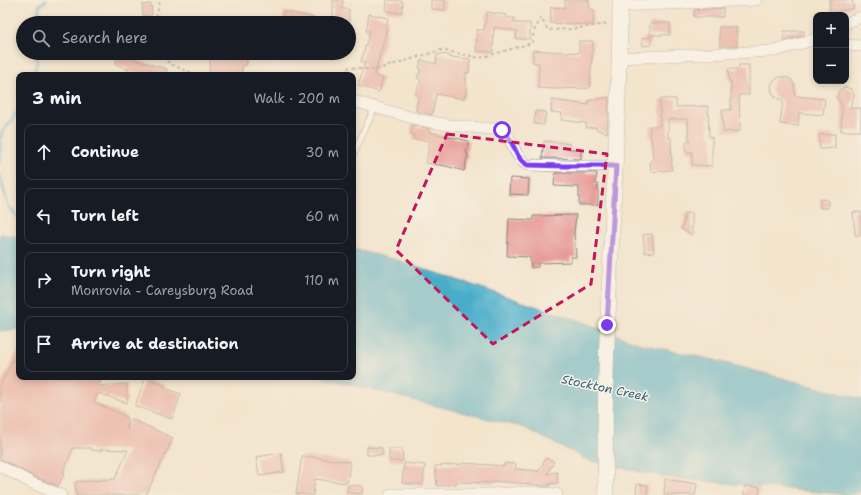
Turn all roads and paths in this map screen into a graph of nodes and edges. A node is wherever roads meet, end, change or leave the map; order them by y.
1 (160, 0) edge
2 (756, 0) edge
3 (620, 3) edge
4 (157, 16) edge
5 (861, 17) edge
6 (849, 22) edge
7 (620, 23) junction
8 (813, 41) edge
9 (849, 45) edge
10 (861, 46) edge
11 (620, 58) junction
12 (166, 60) edge
13 (189, 72) edge
14 (347, 72) edge
15 (356, 102) edge
16 (375, 107) junction
17 (356, 148) edge
18 (616, 166) junction
19 (0, 466) edge
20 (61, 495) edge
21 (391, 495) edge
22 (412, 495) edge
23 (556, 495) edge
24 (606, 495) edge

1 - 4 path
2 - 3 street
3 - 7 main road
5 - 6 street
7 - 11 main road
7 - 14 path
8 - 11 street
9 - 10 street
11 - 18 main road
12 - 13 path
15 - 16 street
16 - 17 lane
16 - 18 street
18 - 24 main road
19 - 20 street
21 - 22 street
22 - 23 street

